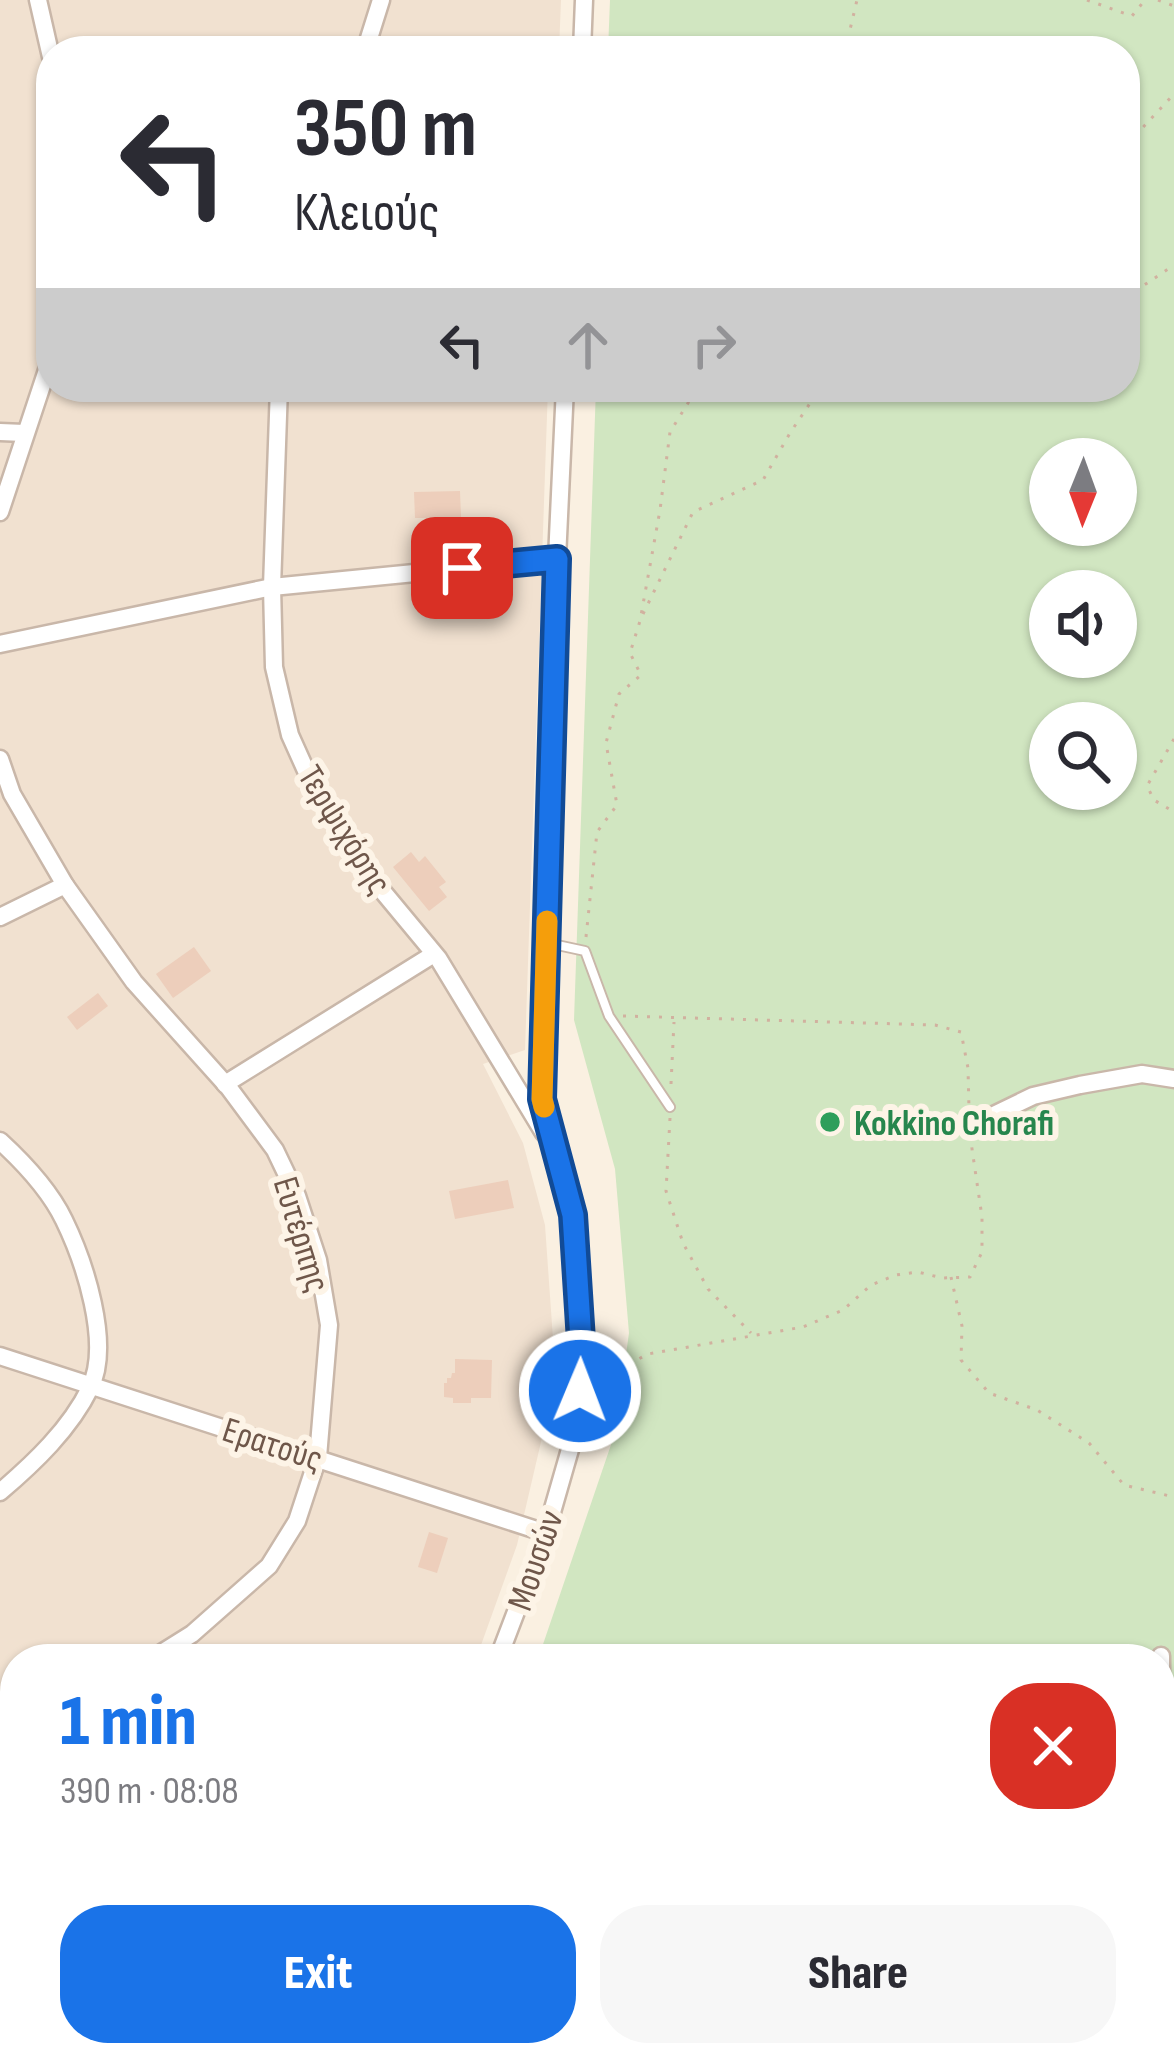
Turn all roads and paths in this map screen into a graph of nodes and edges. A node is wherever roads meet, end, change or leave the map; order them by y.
1 (38, 0) edge
2 (381, 0) edge
3 (584, 0) edge
4 (857, 0) edge
5 (1087, 0) edge
6 (1145, 0) edge
7 (1158, 0) edge
8 (1174, 6) edge
9 (46, 36) edge
10 (370, 36) edge
11 (583, 36) edge
12 (849, 36) edge
13 (1174, 94) edge
14 (1140, 130) edge
15 (1174, 265) edge
16 (1140, 288) edge
17 (36, 400) edge
18 (278, 402) edge
19 (564, 402) edge
20 (689, 402) edge
21 (811, 402) edge
22 (0, 432) edge
23 (24, 434) junction
24 (0, 512) edge
25 (557, 559) junction
26 (272, 586) junction
27 (640, 621) junction
28 (0, 644) edge
29 (1174, 739) edge
30 (0, 758) edge
31 (1174, 812) edge
32 (65, 885) junction
33 (0, 917) edge
34 (547, 943) junction
35 (585, 951) junction
36 (434, 954) junction
37 (609, 1016) junction
38 (674, 1018) junction
39 (1174, 1078) edge
40 (226, 1084) junction
41 (534, 1100) junction
42 (670, 1107) junction
43 (970, 1127) junction
44 (0, 1142) edge
45 (556, 1155) joint
46 (951, 1277) junction
47 (752, 1335) junction
48 (0, 1356) edge
49 (92, 1384) junction
50 (580, 1391) junction
51 (318, 1457) junction
52 (0, 1492) edge
53 (1174, 1497) edge
54 (546, 1533) junction
55 (176, 1644) edge
56 (504, 1644) edge

1 - 9 street
2 - 10 street
3 - 11 street
4 - 12 path
5 - 6 path
7 - 8 path
13 - 14 path
15 - 16 path
17 - 23 street
18 - 26 street, Τερψιχόρης
19 - 25 street
20 - 27 path
21 - 27 path
22 - 23 street
23 - 24 street
25 - 26 street
25 - 34 street
26 - 28 street
26 - 36 street, Τερψιχόρης
27 - 35 path
29 - 31 path
30 - 32 street, Ευτέρπης
32 - 33 street
32 - 40 street, Ευτέρπης
34 - 35 lane
34 - 41 street
35 - 37 lane
36 - 40 street
36 - 41 street, Τερψιχόρης
37 - 38 path
37 - 42 lane
38 - 42 path
38 - 43 path
39 - 43 street
40 - 51 street, Ευτέρπης
41 - 45 street, Τερψιχόρης
42 - 47 path
43 - 46 path
44 - 49 street
45 - 50 street, Μουσών
46 - 47 path
46 - 53 path
47 - 50 path
48 - 49 street, Ερατούς
49 - 51 street, Ερατούς
49 - 52 street
50 - 54 street, Μουσών
51 - 54 street, Ερατούς
51 - 55 street, Ευτέρπης
54 - 56 street, Μουσών

